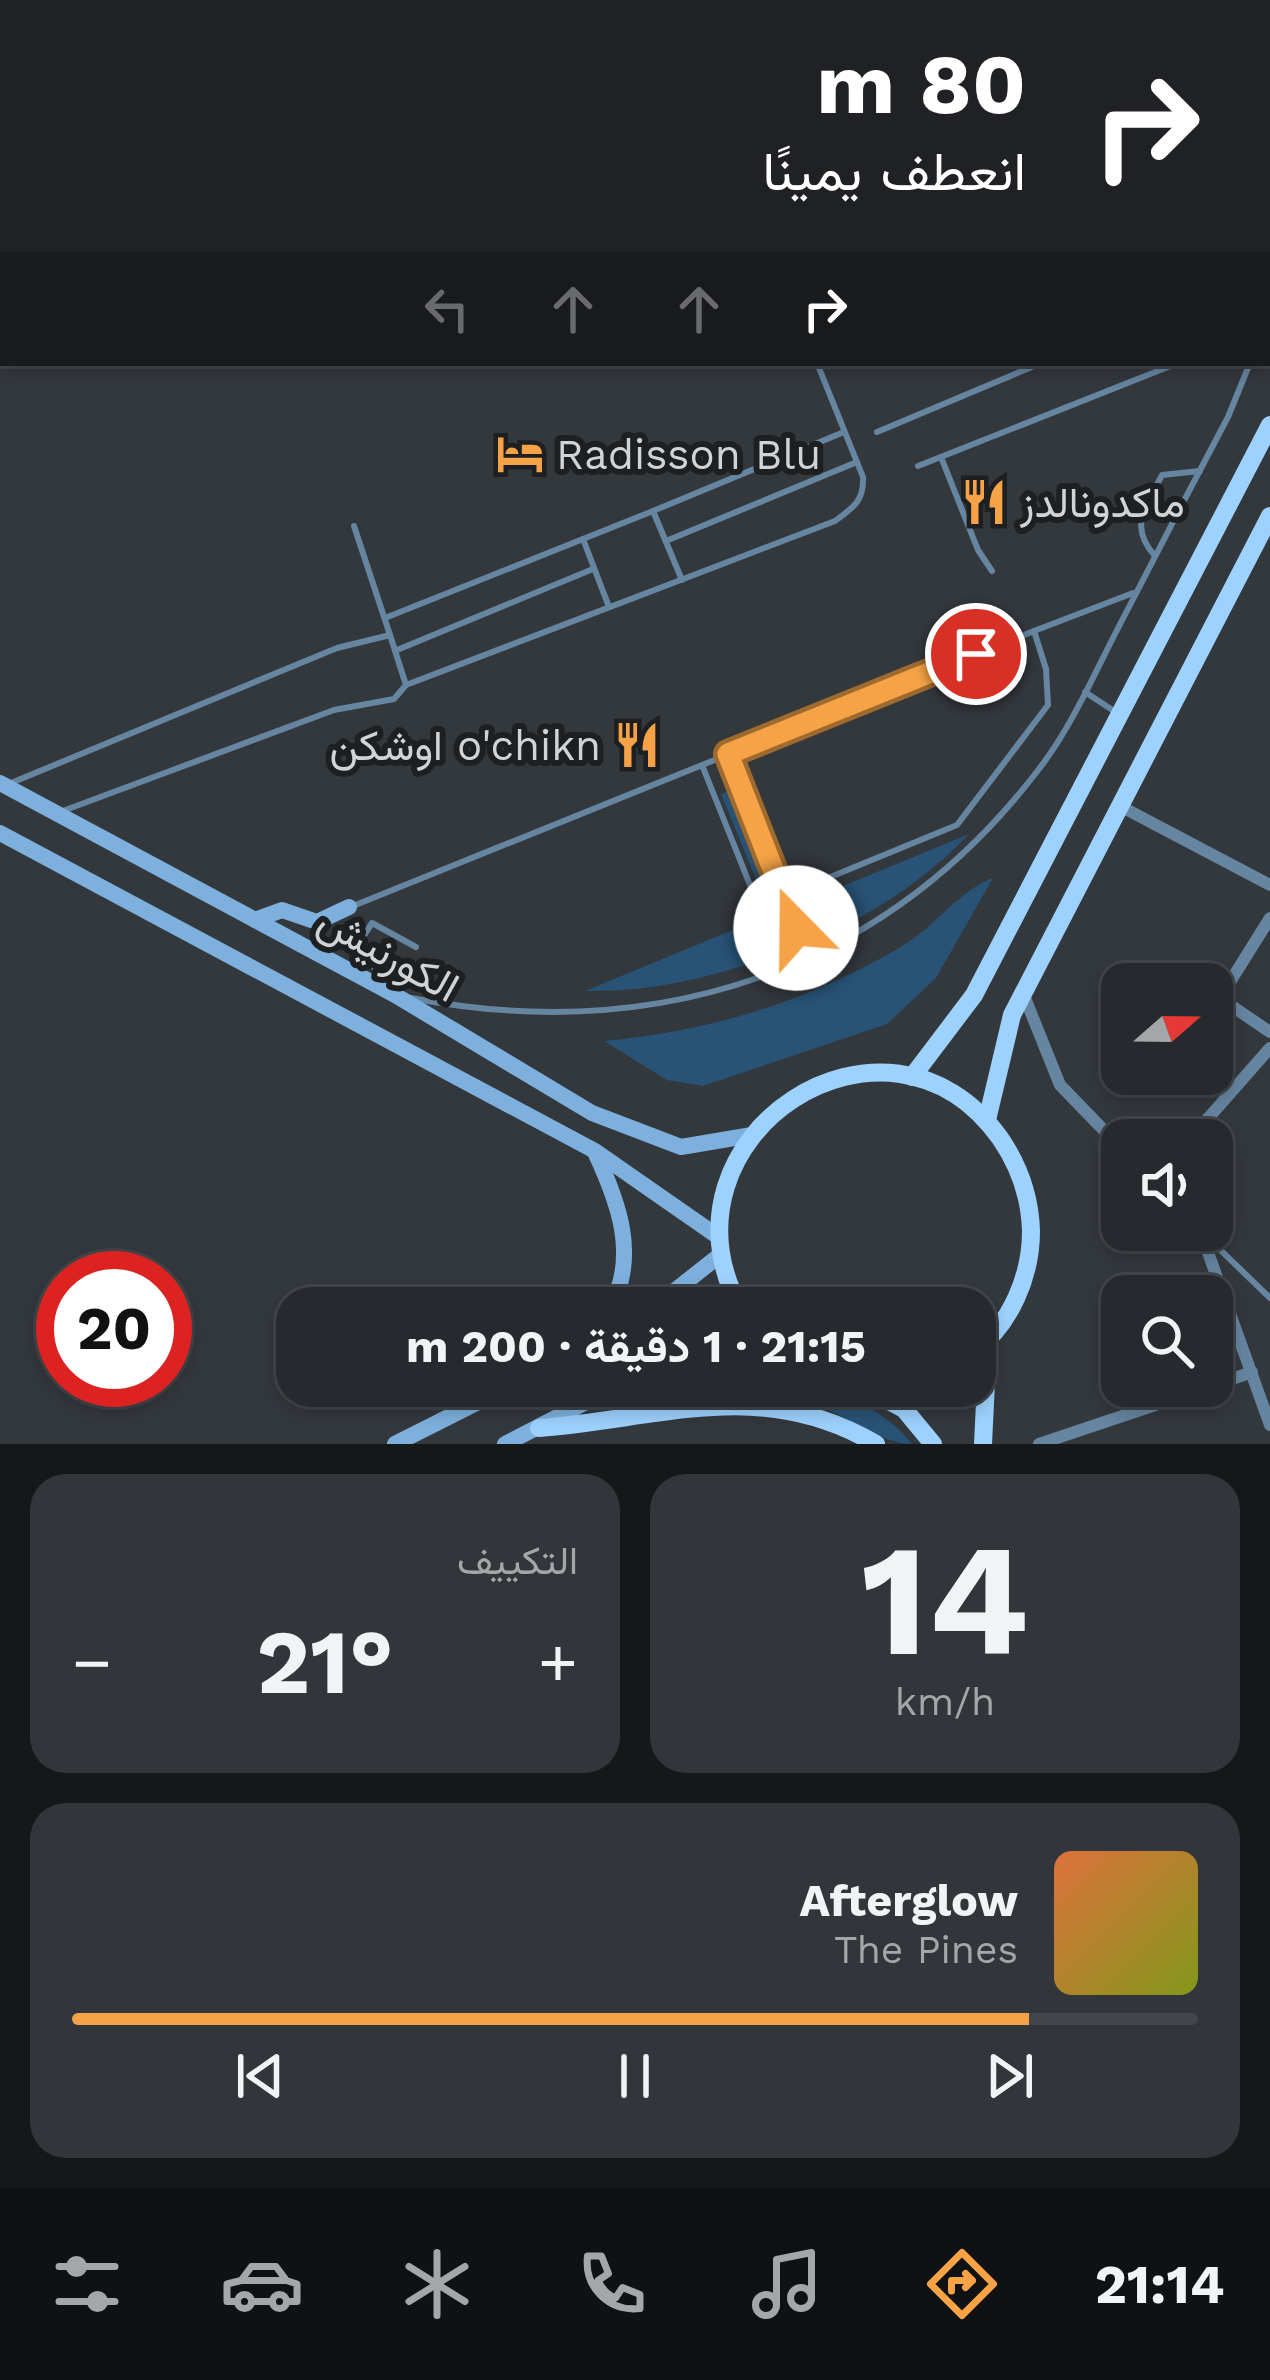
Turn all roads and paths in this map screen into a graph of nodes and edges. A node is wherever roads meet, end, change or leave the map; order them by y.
1 (818, 366) edge
2 (1034, 366) edge
3 (1170, 366) edge
4 (1249, 366) edge
5 (1270, 425) edge
6 (845, 432) junction
7 (877, 432) dead end
8 (941, 457) junction
9 (857, 462) junction
10 (918, 466) dead end
11 (1200, 471) junction
12 (653, 511) junction
13 (1270, 516) edge
14 (354, 526) dead end
15 (583, 539) junction
16 (666, 541) junction
17 (1155, 556) junction
18 (594, 568) junction
19 (992, 572) dead end
20 (682, 580) junction
21 (1137, 592) junction
22 (609, 607) junction
23 (386, 618) junction
24 (1034, 631) junction
25 (390, 634) junction
26 (397, 650) junction
27 (406, 685) junction
28 (1085, 692) junction
29 (1120, 715) junction
30 (728, 754) junction
31 (702, 765) junction
32 (3, 784) edge
33 (1120, 806) junction
34 (56, 813) junction
35 (0, 833) edge
36 (1270, 884) edge
37 (784, 896) junction
38 (349, 907) joint
39 (1270, 918) edge
40 (255, 920) junction
41 (416, 947) dead end
42 (809, 959) junction
43 (784, 970) junction
44 (376, 986) junction
45 (1024, 993) junction
46 (394, 995) junction
47 (1270, 1032) edge
48 (1270, 1049) edge
49 (912, 1077) junction
50 (1208, 1119) edge
51 (987, 1120) junction
52 (1101, 1127) edge
53 (752, 1135) junction
54 (595, 1151) junction
55 (720, 1247) junction
56 (1209, 1251) edge
57 (1222, 1251) edge
58 (616, 1287) edge
59 (676, 1287) edge
60 (733, 1287) edge
61 (1270, 1298) edge
62 (996, 1327) edge
63 (1252, 1372) junction
64 (1233, 1379) edge
65 (468, 1407) edge
66 (578, 1407) edge
67 (900, 1407) edge
68 (983, 1407) edge
69 (1150, 1407) edge
70 (1270, 1425) edge
71 (538, 1428) junction
72 (395, 1444) edge
73 (505, 1444) edge
74 (876, 1444) edge
75 (933, 1444) edge
76 (983, 1444) edge
77 (1040, 1444) edge

1 - 6 lane
2 - 7 lane
3 - 8 lane
4 - 11 lane
5 - 29 main road
6 - 9 lane
6 - 12 lane
8 - 10 lane
8 - 19 lane
9 - 16 lane
9 - 20 lane
11 - 17 lane
11 - 17 lane
12 - 15 lane
12 - 16 lane
13 - 33 main road
14 - 23 lane
15 - 18 lane
15 - 23 lane
16 - 20 lane
17 - 21 lane
18 - 22 lane
18 - 26 lane
20 - 22 lane
21 - 24 lane
21 - 28 lane
22 - 27 lane
23 - 25 lane
24 - 30 lane
24 - 37 lane
25 - 26 lane
25 - 32 lane
26 - 27 lane
27 - 34 lane
28 - 29 lane
28 - 42 lane
29 - 49 main road
30 - 31 lane
30 - 37 lane
31 - 38 lane
31 - 43 lane
32 - 34 main road, الكورنيش
33 - 36 street
33 - 45 main road
34 - 40 main road, الكورنيش
35 - 54 main road, الكورنيش
37 - 42 lane
38 - 40 main road
39 - 47 street
40 - 44 main road, الكورنيش
41 - 44 lane
42 - 43 lane
43 - 46 lane
44 - 46 main road, الكورنيش
45 - 51 main road
45 - 52 street
46 - 53 main road, الكورنيش
48 - 50 street
49 - 51 main road
49 - 53 main road
51 - 62 main road
53 - 55 main road
54 - 55 main road, الكورنيش
54 - 58 main road
55 - 59 main road
55 - 60 main road
56 - 63 street
57 - 61 lane
63 - 64 street
63 - 70 street
65 - 72 main road
66 - 71 main road
67 - 75 main road
68 - 76 main road
69 - 77 street
71 - 73 main road
71 - 74 main road

